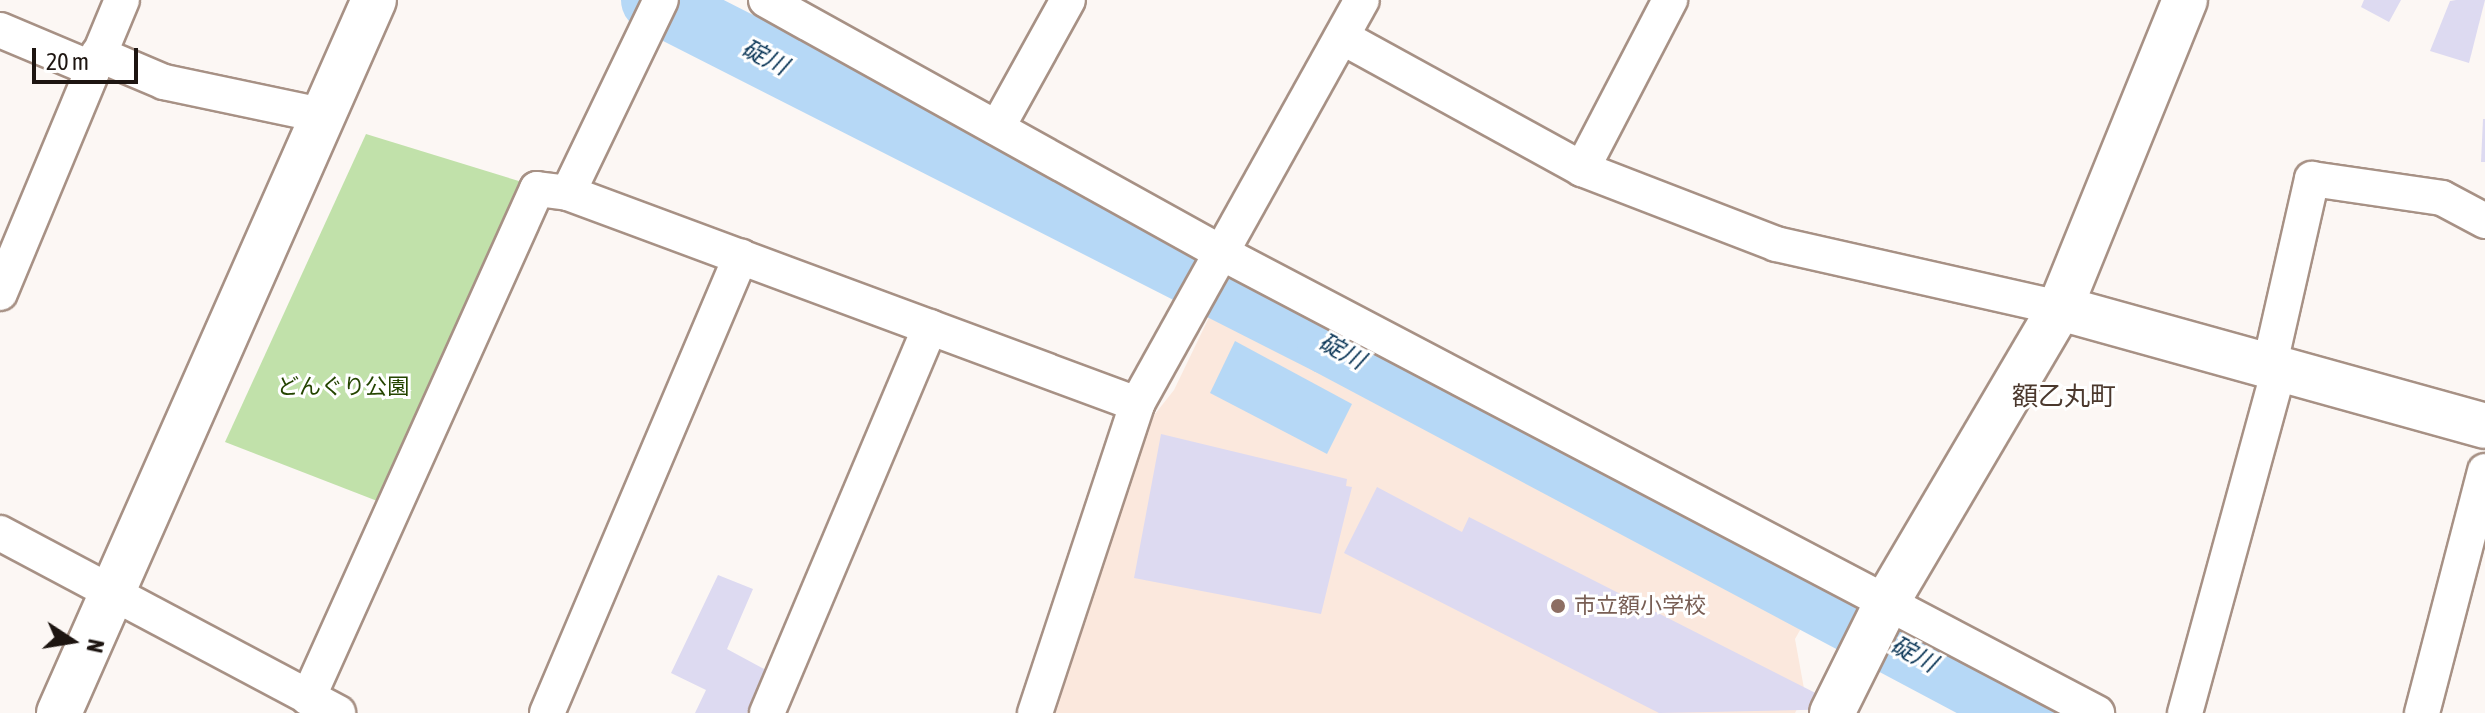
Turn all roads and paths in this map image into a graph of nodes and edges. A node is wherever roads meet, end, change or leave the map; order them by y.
1 (122, 0) edge
2 (374, 0) edge
3 (766, 0) edge
4 (1068, 0) edge
5 (1362, 0) edge
6 (1670, 0) edge
7 (2185, 0) edge
8 (658, 6) edge
9 (0, 30) edge
10 (1342, 37) junction
11 (96, 62) junction
12 (321, 115) junction
13 (997, 128) junction
14 (1582, 169) junction
15 (568, 193) junction
16 (2485, 221) edge
17 (7, 257) edge
18 (741, 257) junction
19 (1208, 273) junction
20 (0, 293) edge
21 (2060, 308) junction
22 (930, 327) junction
23 (2274, 369) junction
24 (1137, 404) junction
25 (2485, 426) edge
26 (2485, 471) edge
27 (0, 533) edge
28 (110, 592) junction
29 (1877, 621) junction
30 (308, 698) junction
31 (59, 713) edge
32 (338, 713) edge
33 (547, 713) edge
34 (767, 713) edge
35 (1035, 713) edge
36 (1832, 713) edge
37 (2097, 713) edge
38 (2185, 713) edge
39 (2422, 713) edge

1 - 11 street
2 - 12 street
3 - 13 street
4 - 13 street
5 - 10 street
6 - 14 street
7 - 21 street
8 - 15 street
9 - 11 street
10 - 14 street
10 - 19 street
11 - 12 street
11 - 17 street
12 - 28 street
13 - 19 street
14 - 21 street
15 - 18 street
15 - 30 street
16 - 23 street
17 - 20 street
18 - 22 street
18 - 33 street
19 - 24 street
19 - 29 street
21 - 23 street
21 - 29 street
22 - 24 street
22 - 34 street
23 - 25 street
23 - 38 street
24 - 35 street
26 - 39 street
27 - 28 street
28 - 30 street
28 - 31 street
29 - 36 street
29 - 37 street
30 - 32 street

